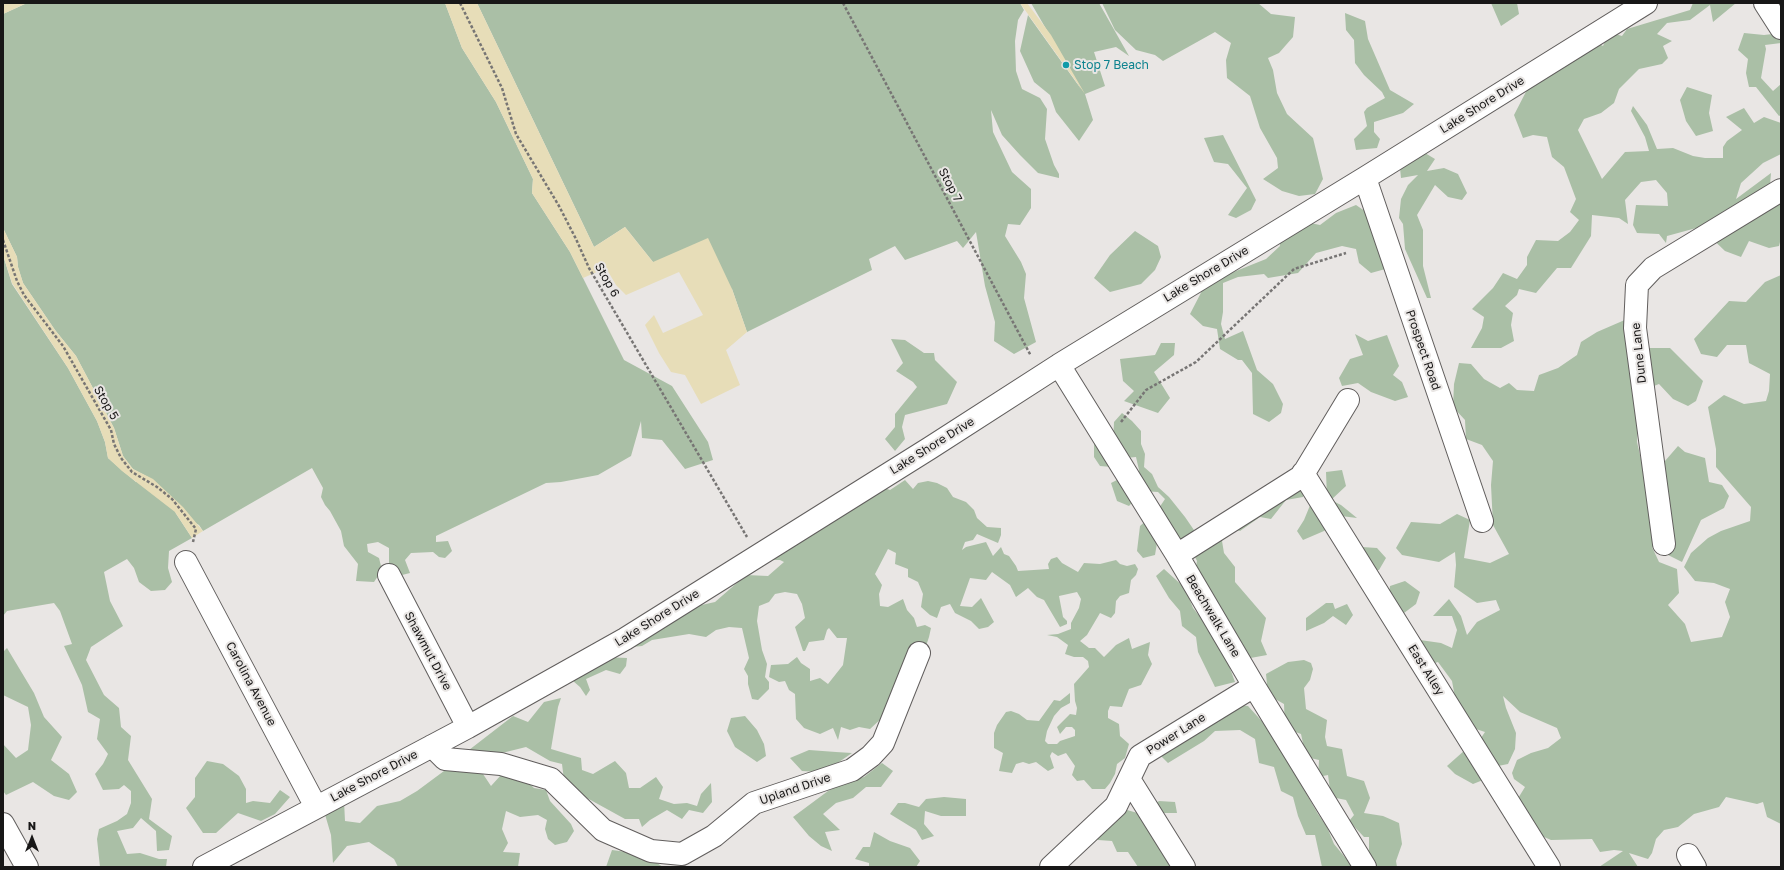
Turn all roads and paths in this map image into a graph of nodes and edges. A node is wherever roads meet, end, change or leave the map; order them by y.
1 (460, 3) edge
2 (843, 3) edge
3 (1646, 3) edge
4 (1765, 3) edge
5 (1781, 28) edge
6 (1365, 178) junction
7 (1781, 190) edge
8 (3, 240) edge
9 (1346, 253) dead end
10 (1050, 370) junction
11 (1348, 400) dead end
12 (1106, 441) junction
13 (1303, 473) junction
14 (1482, 521) dead end
15 (1664, 544) dead end
16 (758, 555) junction
17 (1177, 555) junction
18 (186, 562) joint
19 (389, 576) dead end
20 (919, 653) dead end
21 (1254, 686) junction
22 (468, 727) junction
23 (432, 746) junction
24 (1129, 779) junction
25 (316, 807) junction
26 (3, 824) edge
27 (27, 867) edge
28 (204, 867) edge
29 (1051, 867) edge
30 (1184, 867) edge
31 (1365, 867) edge
32 (1549, 867) edge

1 - 16 path, Stop 6
2 - 10 path, Stop 7
3 - 6 street, Lake Shore Drive
4 - 5 street
6 - 10 street, Lake Shore Drive
6 - 14 street, Prospect Road
7 - 15 street, Dune Lane
8 - 18 path, Stop 5
9 - 12 path
10 - 12 street, Beachwalk Lane
10 - 16 street, Lake Shore Drive
11 - 13 street
12 - 17 street, Beachwalk Lane
13 - 17 street
13 - 32 street, East Alley
16 - 22 street, Lake Shore Drive
17 - 21 street, Beachwalk Lane
18 - 25 street, Carolina Avenue
19 - 22 street, Shawmut Drive
20 - 23 street, Upland Drive
21 - 24 street, Power Lane
21 - 31 street, Beachwalk Lane
22 - 23 street, Lake Shore Drive
23 - 25 street, Lake Shore Drive
24 - 29 street, Power Lane
24 - 30 street
25 - 28 street, Lake Shore Drive
26 - 27 street

